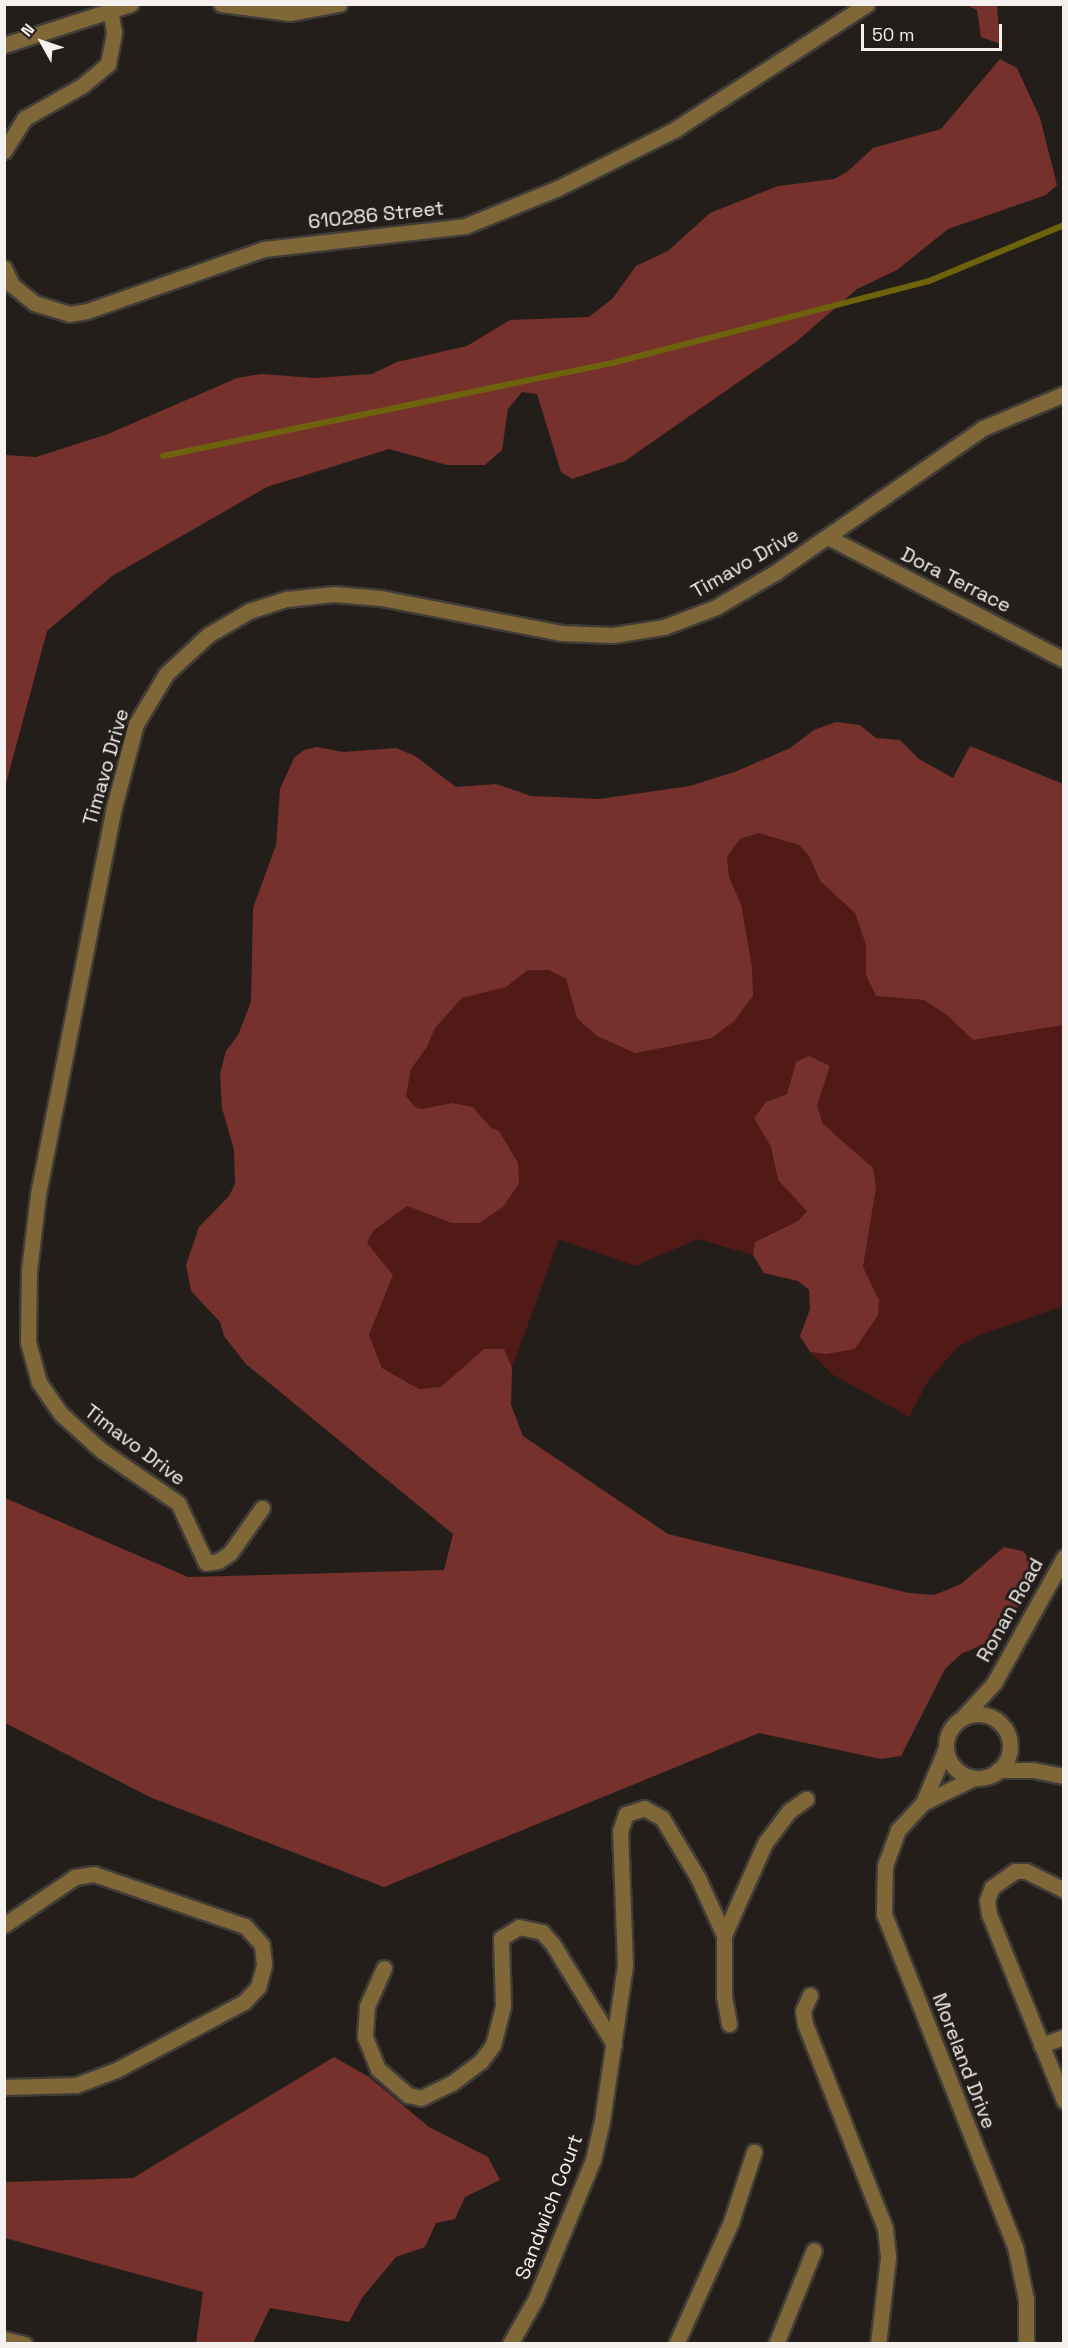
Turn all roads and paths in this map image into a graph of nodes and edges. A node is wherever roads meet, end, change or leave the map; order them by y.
1 (131, 4) edge
2 (221, 4) edge
3 (339, 4) edge
4 (867, 4) edge
5 (110, 8) edge
6 (4, 45) edge
7 (4, 151) edge
8 (4, 268) edge
9 (1064, 393) edge
10 (830, 538) junction
11 (1062, 659) dead end
12 (262, 1508) dead end
13 (1064, 1557) edge
14 (994, 1683) junction
15 (963, 1717) junction
16 (993, 1718) junction
17 (1010, 1741) junction
18 (946, 1749) junction
19 (998, 1770) junction
20 (1033, 1770) junction
21 (1064, 1776) edge
22 (974, 1778) junction
23 (806, 1799) dead end
24 (923, 1803) junction
25 (1064, 1890) edge
26 (4, 1925) edge
27 (724, 1935) junction
28 (384, 1968) dead end
29 (810, 1995) dead end
30 (729, 2024) dead end
31 (1064, 2037) edge
32 (614, 2044) junction
33 (1041, 2045) junction
34 (4, 2087) edge
35 (1064, 2101) edge
36 (754, 2152) dead end
37 (814, 2250) dead end
38 (4, 2339) edge
39 (24, 2343) edge
40 (510, 2343) edge
41 (676, 2343) edge
42 (776, 2343) edge
43 (878, 2343) edge
44 (1026, 2343) edge

1 - 5 street
2 - 3 street
4 - 8 street, 610286 Street
5 - 6 street
5 - 7 street
9 - 10 street, Timavo Drive
10 - 11 street, Dora Terrace
10 - 12 street, Timavo Drive
13 - 14 street, Ronan Road
14 - 15 street, Ronan Road
14 - 16 street, Ronan Road
15 - 16 street
15 - 18 street
16 - 17 street
17 - 19 street
17 - 20 street
18 - 22 street
18 - 24 street, Moreland Drive
19 - 20 street
19 - 22 street
20 - 21 street
22 - 24 street, Moreland Drive
23 - 27 street
24 - 44 street, Moreland Drive
25 - 33 street
26 - 34 street
27 - 30 street
27 - 32 street, Sandwich Court
28 - 32 street
29 - 43 street
31 - 33 street
32 - 40 street, Sandwich Court
33 - 35 street
36 - 41 street
37 - 42 street
38 - 39 street

